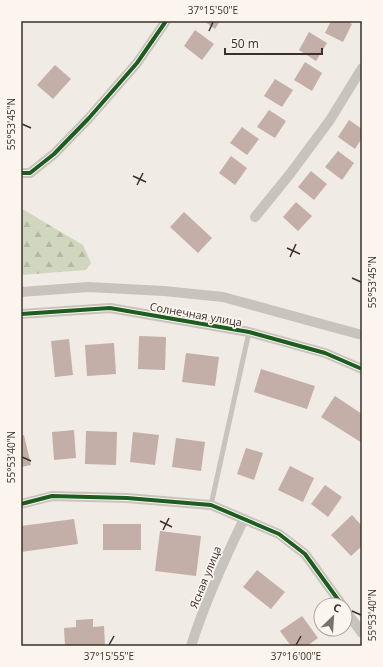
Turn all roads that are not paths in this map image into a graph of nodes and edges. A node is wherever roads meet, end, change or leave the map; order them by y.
1 (166, 21) edge
2 (362, 68) edge
3 (21, 173) edge
4 (255, 217) dead end
5 (21, 292) edge
6 (21, 314) edge
7 (249, 332) junction
8 (362, 335) edge
9 (362, 369) edge
10 (21, 504) edge
11 (211, 505) junction
12 (244, 519) junction
13 (336, 597) edge
14 (353, 621) edge
15 (362, 633) edge
16 (191, 646) edge

1 - 3 street
2 - 4 street
5 - 8 street
6 - 7 street, Солнечная улица
7 - 9 street, Солнечная улица
7 - 11 lane
10 - 11 street
11 - 12 street
12 - 13 street
12 - 16 street, Ясная улица
14 - 15 street

